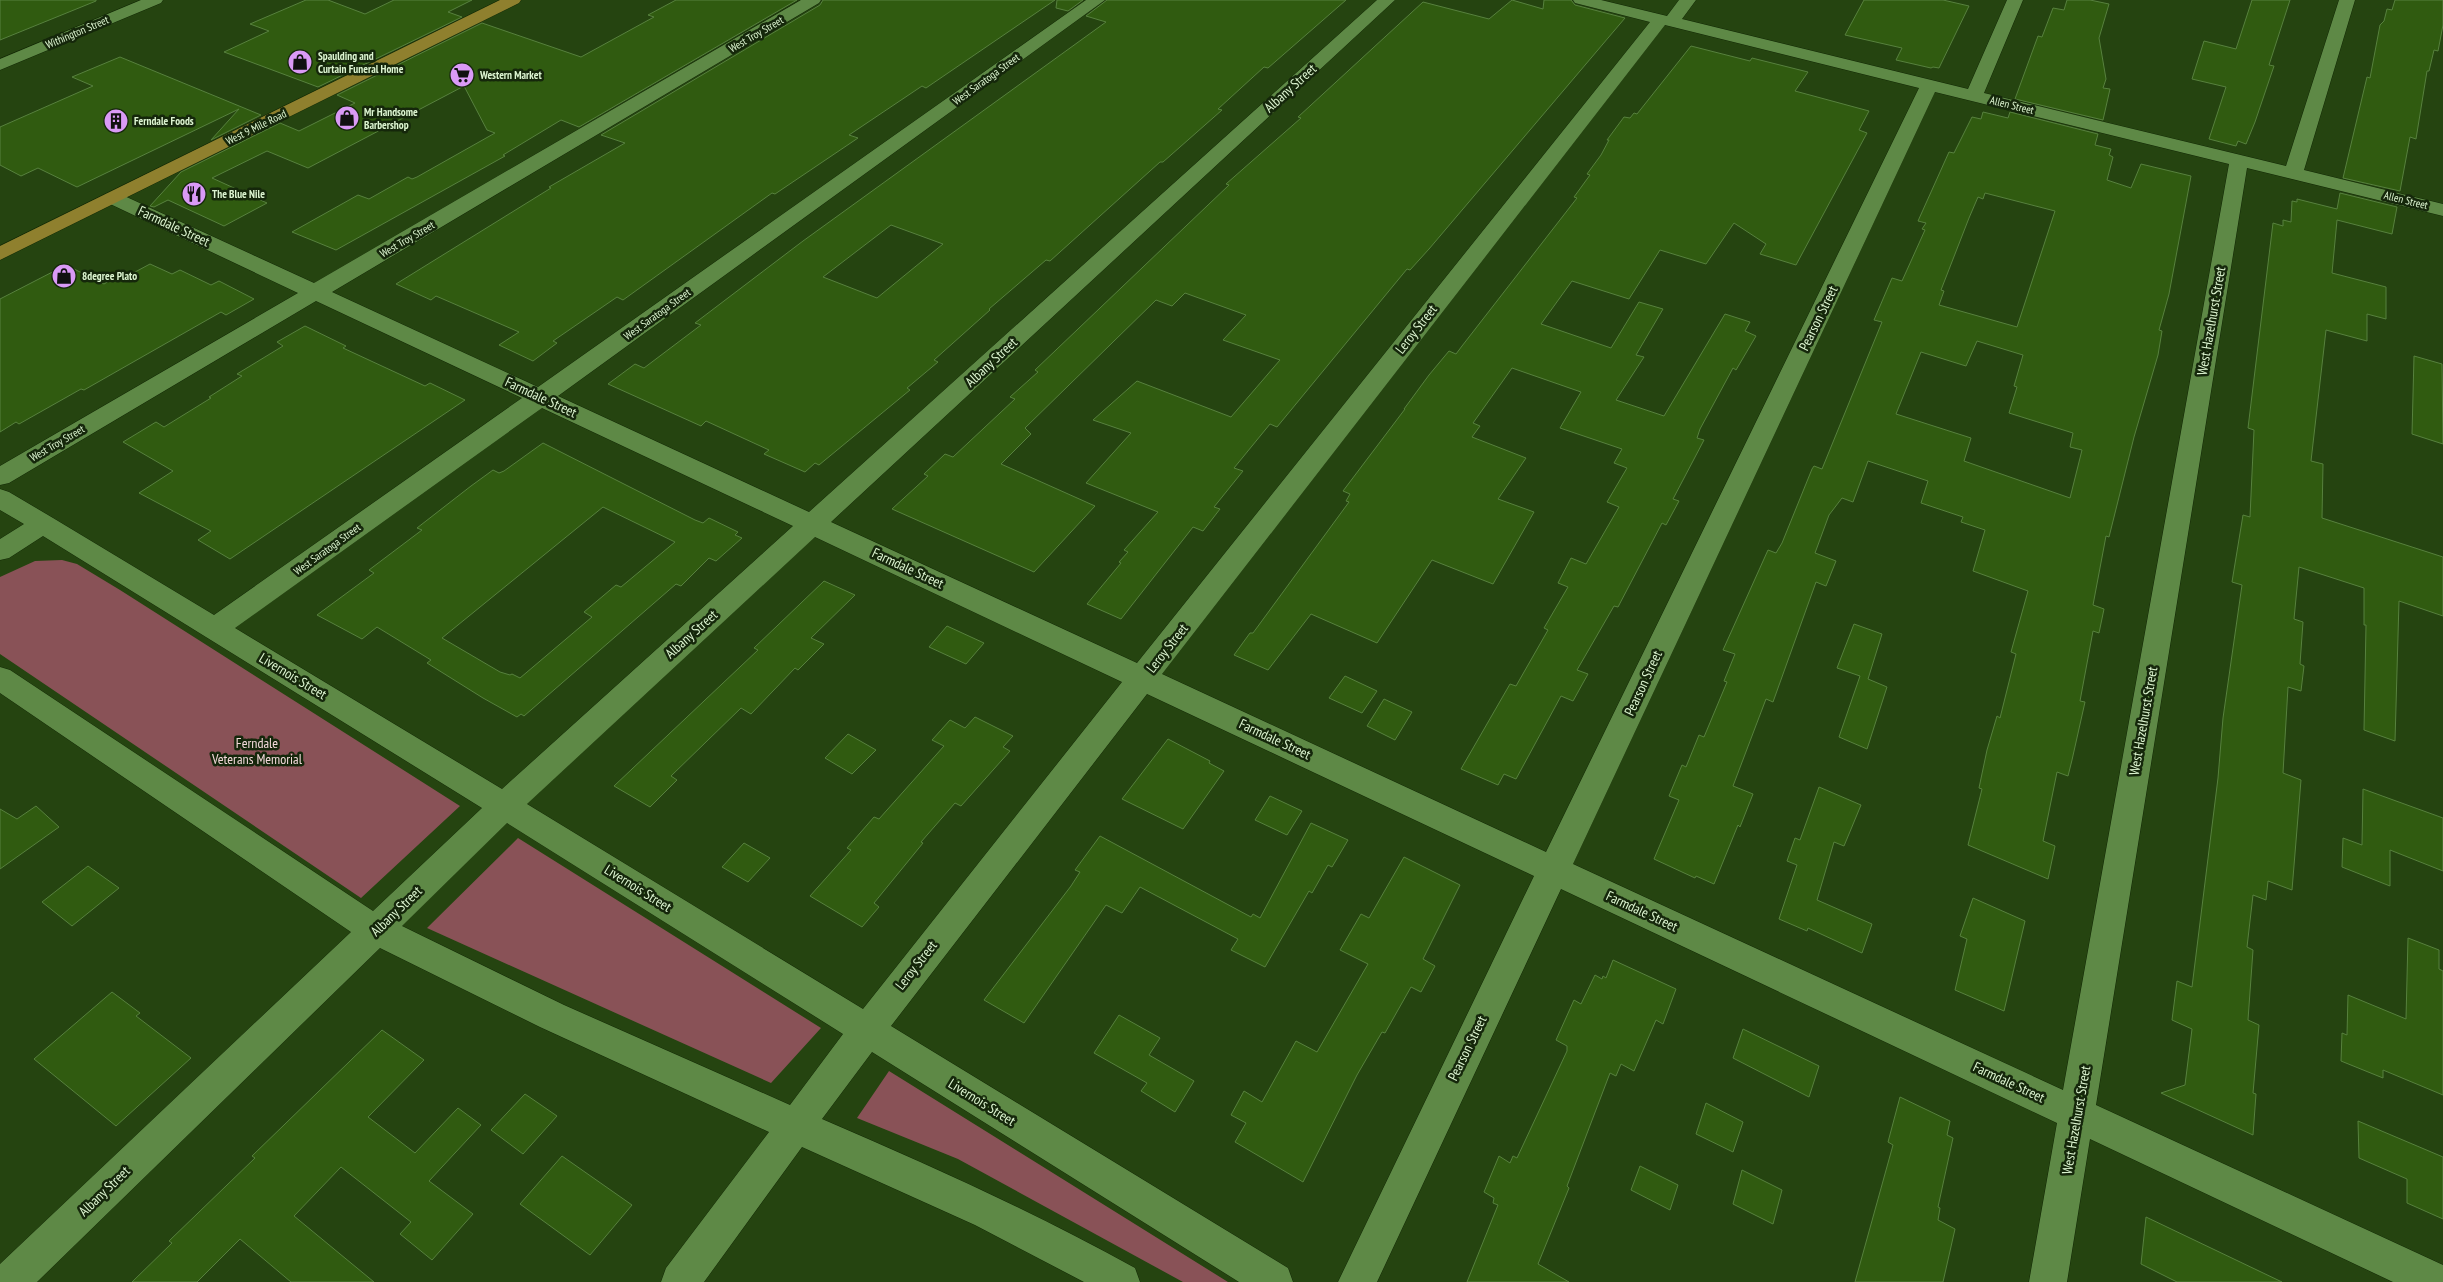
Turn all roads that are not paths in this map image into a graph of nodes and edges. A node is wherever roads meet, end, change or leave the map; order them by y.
1 (155, 0) edge
2 (513, 0) edge
3 (813, 0) edge
4 (1097, 0) edge
5 (1387, 0) edge
6 (1581, 0) edge
7 (1688, 0) edge
8 (2015, 0) edge
9 (2347, 0) edge
10 (1666, 21) junction
11 (0, 65) edge
12 (1929, 85) junction
13 (1974, 96) junction
14 (2238, 160) junction
15 (2294, 173) junction
16 (113, 198) junction
17 (2443, 210) edge
18 (0, 254) edge
19 (315, 293) junction
20 (541, 396) junction
21 (0, 477) edge
22 (0, 498) edge
23 (44, 524) junction
24 (814, 524) junction
25 (0, 551) edge
26 (216, 628) junction
27 (0, 678) edge
28 (1144, 678) junction
29 (505, 806) junction
30 (1554, 870) junction
31 (377, 930) junction
32 (866, 1030) junction
33 (2077, 1114) junction
34 (796, 1125) junction
35 (9, 1282) edge
36 (680, 1282) edge
37 (1122, 1282) edge
38 (1274, 1282) edge
39 (1357, 1282) edge
40 (2048, 1282) edge
41 (2436, 1282) edge

1 - 11 street, Withington Street
2 - 16 main road, West 9 Mile Road
3 - 19 street, West Troy Street
4 - 20 street, West Saratoga Street
5 - 24 street, Albany Street
6 - 10 street, Allen Street
7 - 10 street, Leroy Street
8 - 13 street
9 - 15 street
10 - 12 street, Allen Street
10 - 28 street, Leroy Street
12 - 13 street, Allen Street
12 - 30 street, Pearson Street
13 - 14 street, Allen Street
14 - 15 street, Allen Street
14 - 33 street, West Hazelhurst Street
15 - 17 street, Allen Street
16 - 18 main road, West 9 Mile Road
16 - 19 street, Farmdale Street
19 - 20 street, Farmdale Street
19 - 21 street, West Troy Street
20 - 24 street, Farmdale Street
20 - 26 street, West Saratoga Street
22 - 23 street, Livernois Street
23 - 25 street
23 - 26 street, Livernois Street
24 - 28 street, Farmdale Street
24 - 29 street, Albany Street
26 - 29 street, Livernois Street
27 - 31 street
28 - 30 street, Farmdale Street
28 - 32 street, Leroy Street
29 - 31 street, Albany Street
29 - 32 street, Livernois Street
30 - 33 street, Farmdale Street
30 - 39 street, Pearson Street
31 - 34 street
31 - 35 street, Albany Street
32 - 34 street, Leroy Street
32 - 38 street, Livernois Street
33 - 40 street, West Hazelhurst Street
33 - 41 street, Farmdale Street
34 - 36 street, Leroy Street
34 - 37 street

